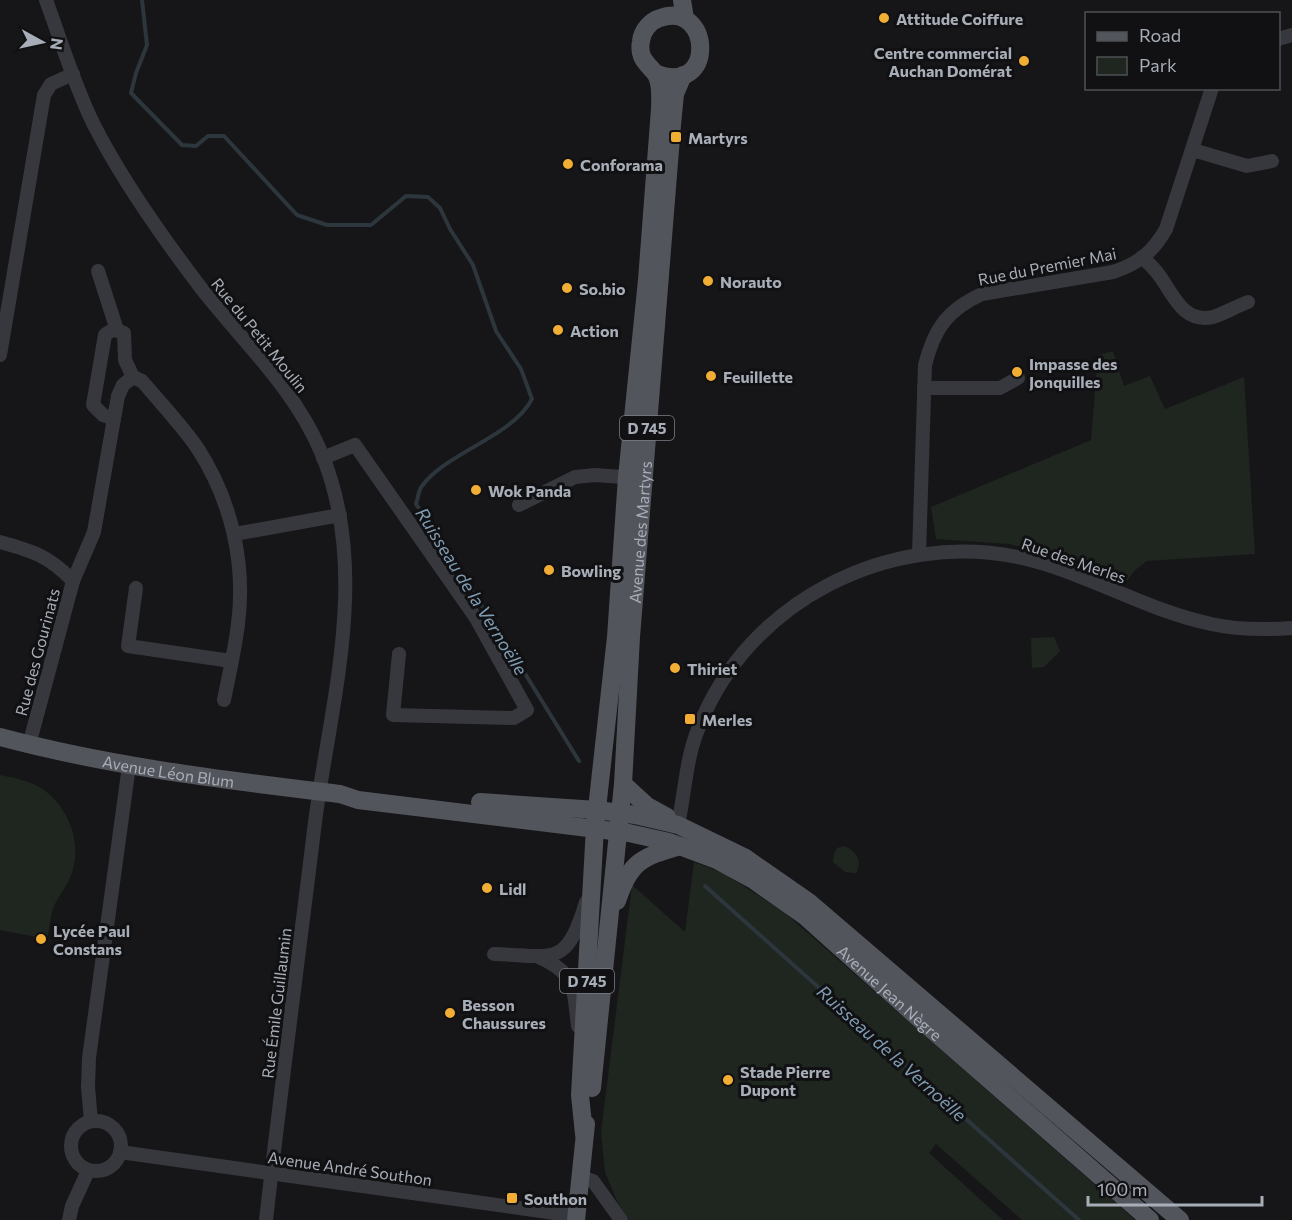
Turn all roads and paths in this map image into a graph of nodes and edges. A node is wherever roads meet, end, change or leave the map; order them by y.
1 (46, 0) edge
2 (682, 0) edge
3 (663, 9) edge
4 (685, 19) junction
5 (655, 73) junction
6 (73, 74) junction
7 (683, 75) junction
8 (1211, 90) edge
9 (1193, 150) junction
10 (1272, 161) dead end
11 (1142, 257) junction
12 (98, 271) dead end
13 (1248, 302) dead end
14 (117, 330) junction
15 (0, 355) edge
16 (133, 377) junction
17 (1018, 378) dead end
18 (924, 388) junction
19 (114, 419) junction
20 (323, 458) junction
21 (635, 478) junction
22 (519, 505) dead end
23 (340, 515) junction
24 (235, 534) junction
25 (0, 542) edge
26 (919, 554) junction
27 (74, 581) junction
28 (136, 588) dead end
29 (1292, 628) edge
30 (399, 654) dead end
31 (231, 661) junction
32 (224, 700) dead end
33 (0, 737) edge
34 (29, 745) junction
35 (129, 766) junction
36 (623, 784) junction
37 (319, 791) junction
38 (596, 819) junction
39 (668, 821) junction
40 (619, 822) junction
41 (675, 844) junction
42 (592, 880) junction
43 (608, 925) junction
44 (494, 954) dead end
45 (535, 955) junction
46 (582, 1063) junction
47 (92, 1121) junction
48 (584, 1134) junction
49 (120, 1152) junction
50 (88, 1171) junction
51 (271, 1174) junction
52 (580, 1177) junction
53 (576, 1218) edge
54 (69, 1220) edge
55 (266, 1220) edge
56 (621, 1220) edge
57 (1150, 1220) edge
58 (1180, 1220) edge

1 - 6 street, Rue du Petit Moulin
2 - 4 main road
3 - 4 main road
3 - 5 main road
4 - 7 main road
5 - 7 main road
5 - 21 main road, Avenue des Martyrs / D 745
6 - 15 street
6 - 20 street, Rue du Petit Moulin
7 - 21 main road, Avenue des Martyrs / D 745
8 - 9 street, Rue du Premier Mai
9 - 10 street
9 - 11 street, Rue du Premier Mai
11 - 13 street
11 - 18 street, Rue du Premier Mai
12 - 14 street
14 - 16 street
14 - 19 street
16 - 19 street
16 - 24 street
17 - 18 street
18 - 26 street, Rue du Premier Mai
19 - 27 street
20 - 23 street, Rue du Petit Moulin
20 - 30 street
21 - 22 street
21 - 36 main road, Avenue des Martyrs / D 745
21 - 38 main road, Avenue des Martyrs / D 745
23 - 24 street
23 - 37 street, Rue du Petit Moulin
24 - 31 street
25 - 27 street, Rue des Gourinats
26 - 29 street, Rue des Merles
26 - 39 street, Rue des Merles
27 - 34 street, Rue des Gourinats
28 - 31 street
31 - 32 street
33 - 34 main road, Avenue Léon Blum
34 - 35 main road, Avenue Léon Blum
35 - 37 main road, Avenue Léon Blum
35 - 47 street
36 - 39 main road, Avenue Jean Nègre
36 - 40 main road, Avenue des Martyrs / D 745
37 - 38 main road, Avenue Léon Blum
37 - 51 street, Rue Émile Guillaumin
38 - 40 main road, Avenue Jean Nègre
38 - 42 main road, D 745
39 - 40 main road, Avenue Jean Nègre
39 - 41 main road
39 - 58 main road, Avenue Jean Nègre
40 - 41 main road, Avenue Jean Nègre
40 - 43 main road, D 745
41 - 43 main road, D 745
41 - 57 main road, Avenue Jean Nègre
42 - 45 street
42 - 46 main road, D 745
43 - 48 main road, D 745
44 - 45 street
45 - 46 street
46 - 48 main road, D 745
47 - 49 street
47 - 50 street
48 - 52 main road, D 745
49 - 50 street
49 - 51 street, Avenue André Southon
50 - 54 street
51 - 53 street, Avenue André Southon
51 - 55 street, Rue Émile Guillaumin
52 - 53 main road, D 745
52 - 56 street

